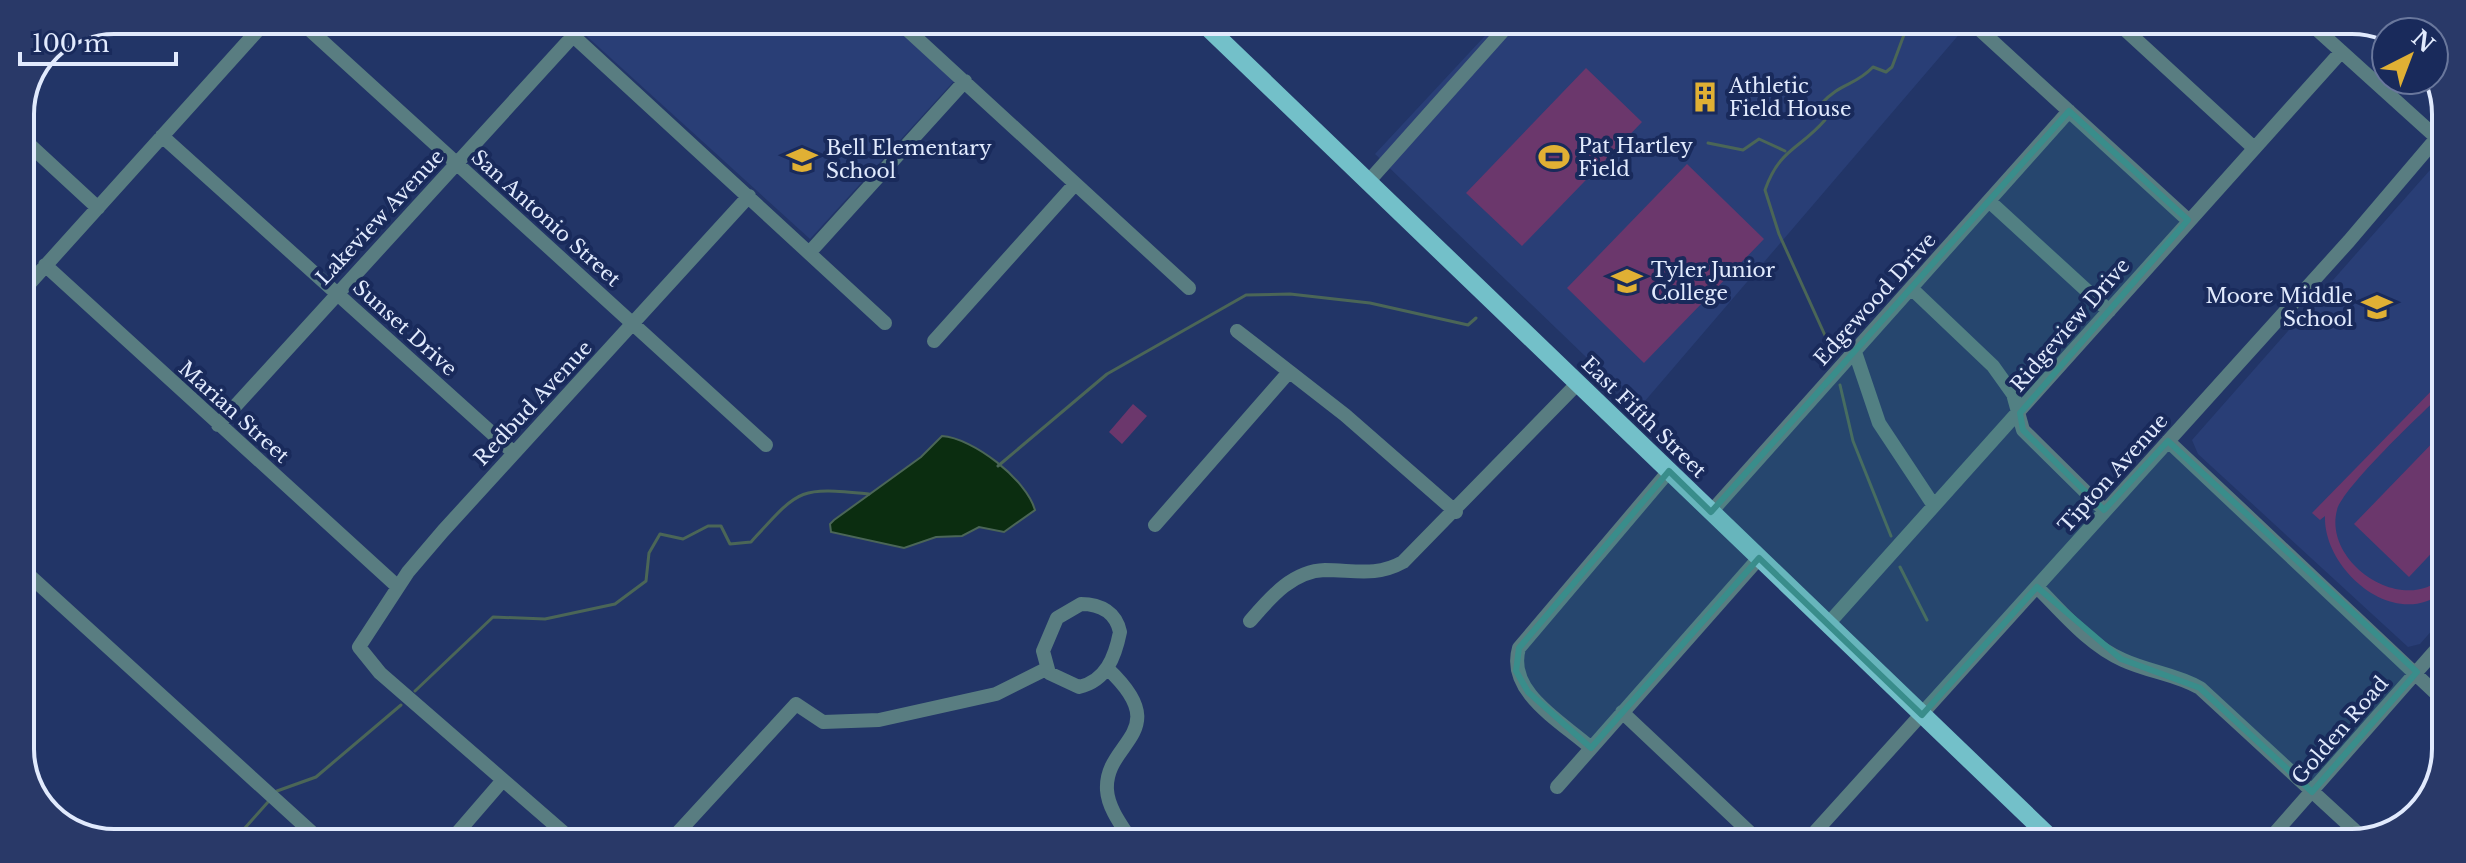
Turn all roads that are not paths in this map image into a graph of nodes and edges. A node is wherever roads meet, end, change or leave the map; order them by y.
1 (254, 34) edge
2 (314, 34) edge
3 (912, 34) edge
4 (1214, 34) edge
5 (1500, 34) edge
6 (1988, 34) edge
7 (2130, 34) edge
8 (2322, 34) edge
9 (573, 36) joint
10 (2341, 52) junction
11 (965, 81) junction
12 (2069, 111) junction
13 (2432, 125) edge
14 (162, 136) junction
15 (2432, 143) edge
16 (2254, 148) junction
17 (34, 149) edge
18 (457, 164) junction
19 (1368, 182) junction
20 (1075, 184) junction
21 (749, 196) junction
22 (1989, 201) junction
23 (98, 208) junction
24 (2188, 220) junction
25 (810, 252) junction
26 (45, 265) junction
27 (34, 278) edge
28 (1189, 288) dead end
29 (1911, 288) junction
30 (337, 293) junction
31 (2109, 311) junction
32 (634, 323) junction
33 (885, 323) dead end
34 (1237, 331) dead end
35 (934, 341) dead end
36 (1855, 352) junction
37 (1289, 372) junction
38 (1577, 384) junction
39 (2020, 413) junction
40 (218, 425) junction
41 (2168, 441) junction
42 (766, 445) dead end
43 (514, 453) junction
44 (1669, 471) junction
45 (1934, 506) junction
46 (2104, 510) junction
47 (1456, 512) junction
48 (1711, 512) junction
49 (1155, 525) dead end
50 (1759, 558) junction
51 (34, 580) edge
52 (398, 587) junction
53 (2037, 587) junction
54 (1250, 621) dead end
55 (1828, 624) junction
56 (2432, 655) edge
57 (1046, 669) junction
58 (1108, 669) junction
59 (2417, 672) junction
60 (2432, 688) edge
61 (1622, 712) junction
62 (1922, 715) junction
63 (1591, 748) junction
64 (503, 780) junction
65 (1557, 787) dead end
66 (2312, 792) junction
67 (308, 829) edge
68 (461, 829) edge
69 (559, 829) edge
70 (681, 829) edge
71 (1125, 829) edge
72 (1746, 829) edge
73 (1818, 829) edge
74 (2041, 829) edge
75 (2279, 829) edge
76 (2353, 829) edge

1 - 14 street
2 - 18 street, San Antonio Street
3 - 11 street
4 - 19 main road, East Fifth Street
5 - 19 street
6 - 12 street
7 - 16 street
8 - 10 street
9 - 18 street, Lakeview Avenue
9 - 21 street
10 - 13 street
10 - 16 street, Ridgeview Drive
11 - 20 street
11 - 25 street
12 - 22 street, Edgewood Drive
12 - 24 street
14 - 23 street
14 - 30 street, Sunset Drive
15 - 41 street, Tipton Avenue
16 - 24 street, Ridgeview Drive
17 - 23 street
18 - 30 street, Lakeview Avenue
18 - 32 street, San Antonio Street
19 - 38 main road, East Fifth Street
20 - 28 street
20 - 35 street
21 - 25 street
21 - 32 street, Redbud Avenue
22 - 29 street, Edgewood Drive
22 - 31 street
23 - 26 street
24 - 31 street, Ridgeview Drive
25 - 33 street
26 - 27 street
26 - 40 street, Marian Street
29 - 36 street, Edgewood Drive
29 - 39 street
30 - 40 street, Lakeview Avenue
30 - 43 street, Sunset Drive
31 - 39 street, Ridgeview Drive
32 - 42 street, San Antonio Street
32 - 43 street, Redbud Avenue
34 - 37 street
36 - 45 street
36 - 48 street, Edgewood Drive
37 - 47 street
37 - 49 street
38 - 44 main road, East Fifth Street
38 - 47 street
39 - 45 street, Ridgeview Drive
39 - 46 street
40 - 52 street, Marian Street
41 - 46 street, Tipton Avenue
41 - 59 street
43 - 52 street, Redbud Avenue
44 - 48 main road, East Fifth Street
44 - 63 street
45 - 55 street, Ridgeview Drive
46 - 53 street, Tipton Avenue
47 - 54 street
48 - 50 main road, East Fifth Street
50 - 55 main road, East Fifth Street
50 - 61 street
51 - 67 street
52 - 64 street, Redbud Avenue
53 - 62 street, Tipton Avenue
53 - 66 street
55 - 62 main road, East Fifth Street
56 - 59 street, Golden Road
57 - 58 street
57 - 58 street
57 - 70 street
58 - 71 street
59 - 60 street
59 - 66 street, Golden Road
61 - 63 street
61 - 72 street
62 - 73 street, Tipton Avenue
62 - 74 main road, East Fifth Street
63 - 65 street
64 - 68 street
64 - 69 street
66 - 75 street, Golden Road
66 - 76 street

